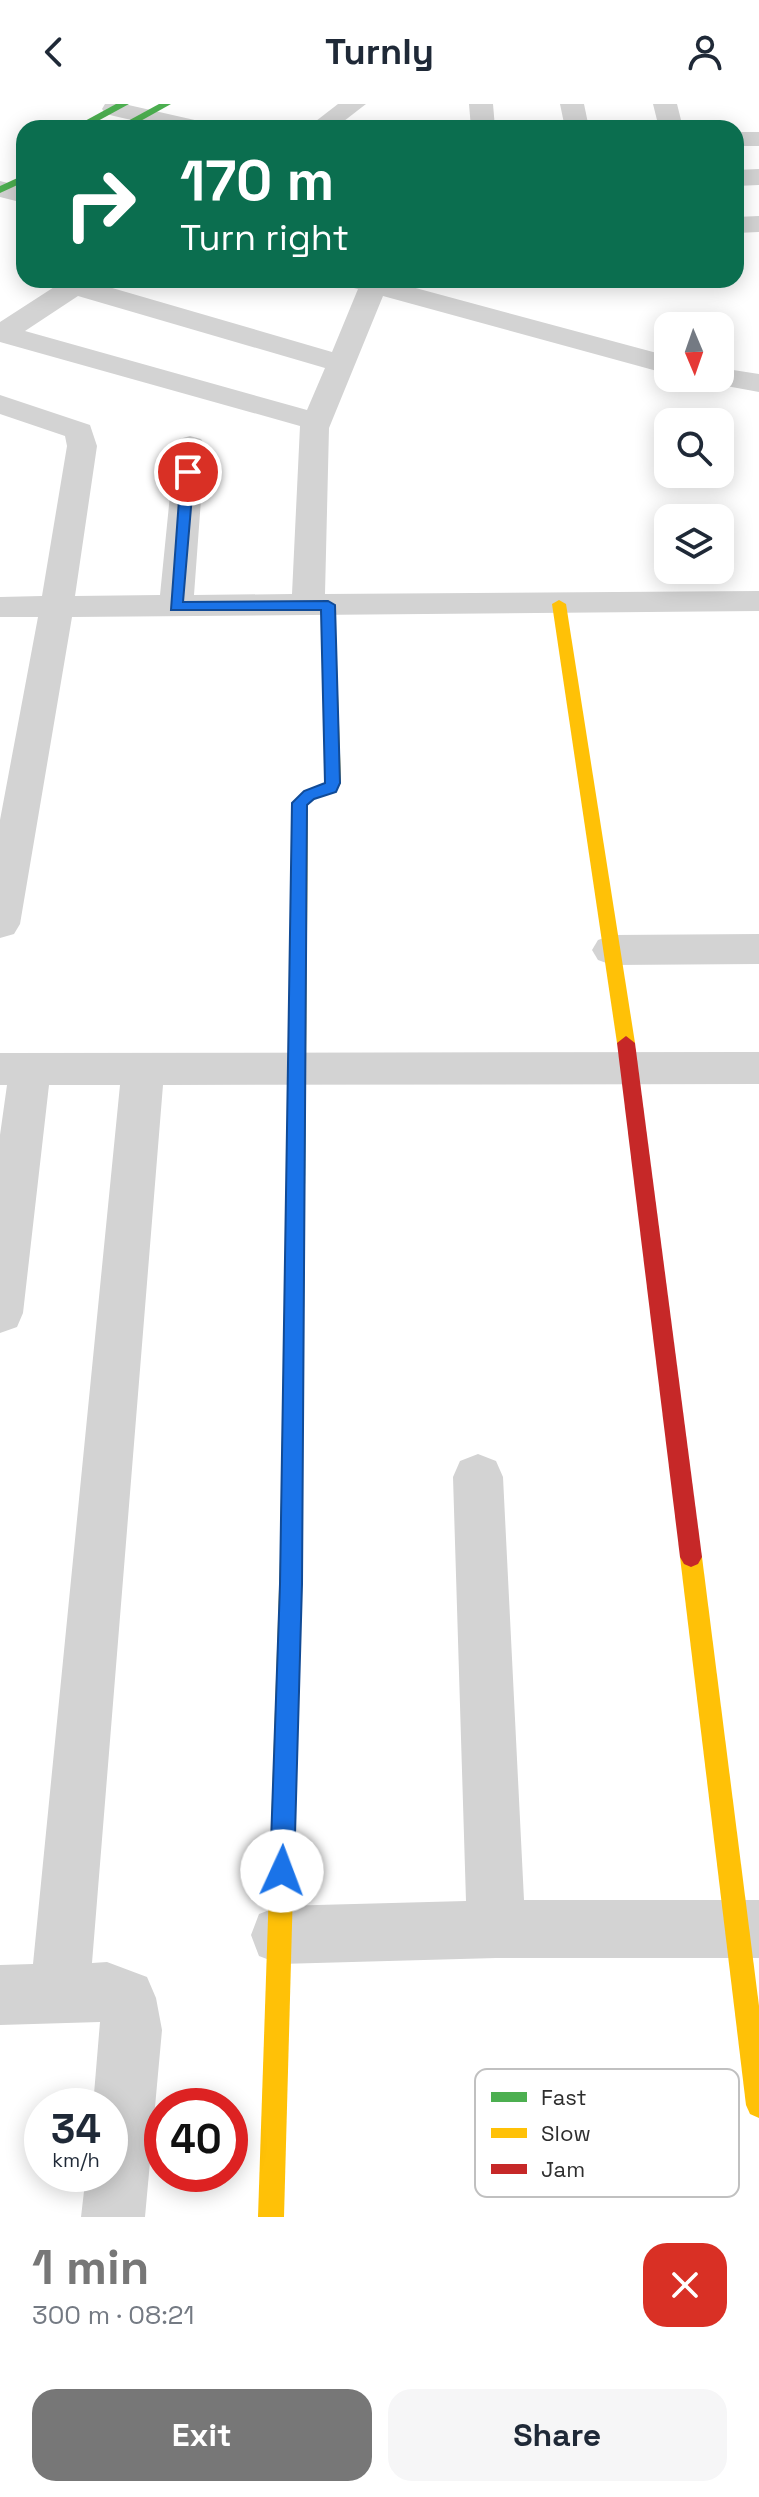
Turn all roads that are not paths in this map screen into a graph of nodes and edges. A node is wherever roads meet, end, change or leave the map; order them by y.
1 (166, 104) edge
2 (354, 104) edge
3 (125, 114) edge
4 (104, 120) edge
5 (157, 120) edge
6 (331, 120) edge
7 (72, 288) edge
8 (96, 288) edge
9 (362, 288) edge
10 (386, 288) edge
11 (1, 334) edge
12 (654, 361) edge
13 (341, 364) junction
14 (734, 379) edge
15 (759, 383) edge
16 (0, 404) edge
17 (317, 422) junction
18 (190, 445) dead end
19 (759, 601) edge
20 (559, 604) junction
21 (318, 606) junction
22 (0, 607) edge
23 (57, 607) junction
24 (176, 607) junction
25 (0, 924) edge
26 (759, 949) edge
27 (612, 950) junction
28 (15, 1068) edge
29 (297, 1068) junction
30 (630, 1068) junction
31 (759, 1068) edge
32 (143, 1069) junction
33 (0, 1313) edge
34 (478, 1477) dead end
35 (496, 1929) junction
36 (748, 1930) edge
37 (280, 1935) junction
38 (60, 1994) junction
39 (0, 1995) edge
40 (759, 2105) edge
41 (113, 2217) edge
42 (271, 2217) edge

1 - 3 street
2 - 6 street
3 - 4 street
3 - 5 street
7 - 11 street
8 - 13 street
9 - 13 street
10 - 12 street
11 - 17 street
13 - 17 street
14 - 15 street
16 - 23 street
17 - 21 street
18 - 24 street
19 - 20 street
20 - 21 street
20 - 27 street
21 - 24 street
21 - 29 street
22 - 23 street
23 - 24 street
23 - 25 street
26 - 27 street
27 - 30 street
28 - 32 street
28 - 33 street
29 - 30 street
29 - 32 street
29 - 37 street
30 - 31 street
30 - 36 street
32 - 38 street
34 - 35 street
35 - 36 street
35 - 37 street
36 - 40 street
37 - 42 street
38 - 39 street
38 - 41 street

